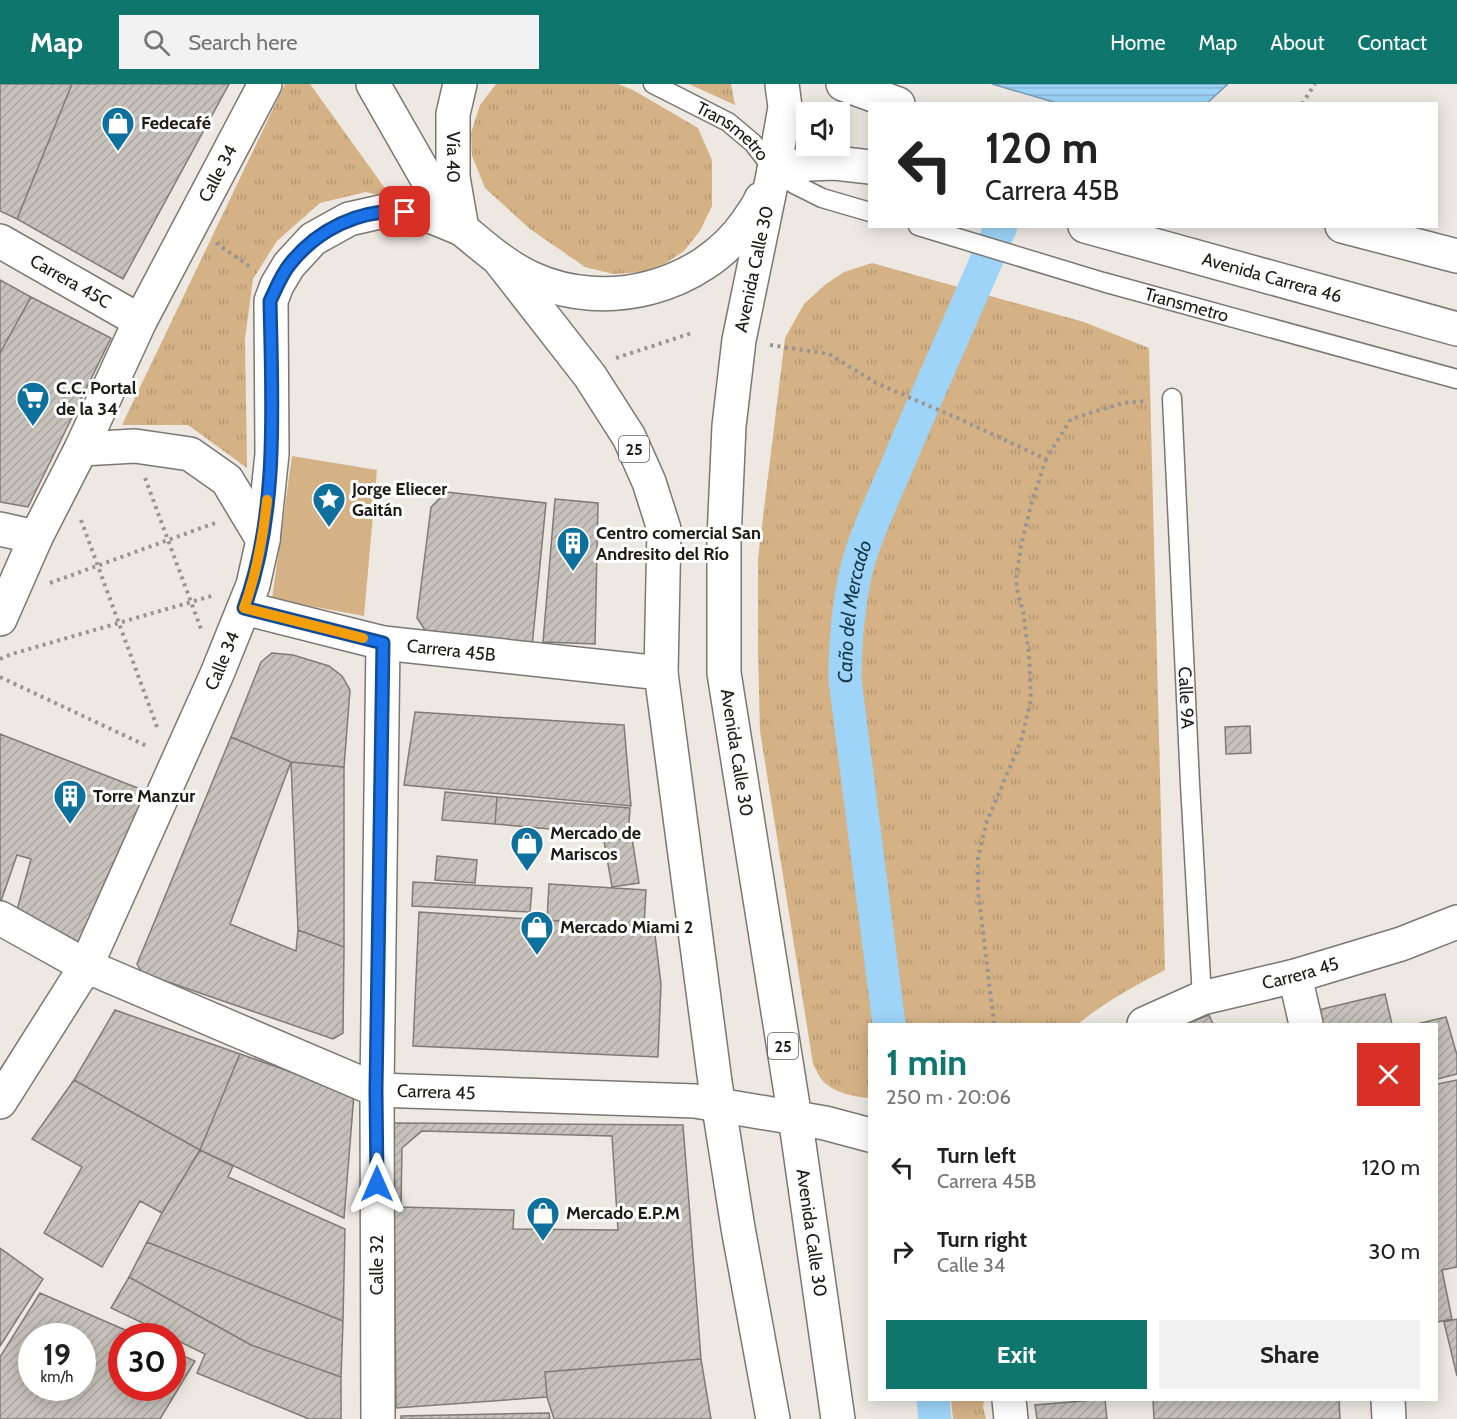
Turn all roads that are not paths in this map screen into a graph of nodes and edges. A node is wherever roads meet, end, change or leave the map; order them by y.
1 (265, 84) edge
2 (373, 84) edge
3 (460, 84) edge
4 (653, 84) edge
5 (782, 84) edge
6 (843, 84) edge
7 (892, 102) edge
8 (868, 167) edge
9 (774, 170) junction
10 (868, 211) edge
11 (925, 228) edge
12 (1092, 228) edge
13 (1350, 228) edge
14 (462, 229) junction
15 (0, 241) edge
16 (1457, 256) edge
17 (501, 262) junction
18 (140, 321) junction
19 (1457, 328) edge
20 (1457, 379) edge
21 (1172, 398) road end
22 (81, 449) junction
23 (0, 529) edge
24 (36, 537) junction
25 (263, 540) junction
26 (248, 597) junction
27 (5, 609) edge
28 (383, 643) junction
29 (661, 673) junction
30 (0, 918) edge
31 (1457, 922) edge
32 (86, 966) junction
33 (1295, 976) junction
34 (1202, 998) junction
35 (1146, 1023) edge
36 (1306, 1023) edge
37 (376, 1090) junction
38 (0, 1102) edge
39 (719, 1106) junction
40 (795, 1118) junction
41 (868, 1134) edge
42 (1009, 1401) edge
43 (1388, 1401) edge
44 (378, 1419) edge
45 (773, 1419) edge
46 (838, 1419) edge
47 (1011, 1419) edge
48 (1389, 1419) edge

1 - 18 main road, Calle 34
2 - 14 main road, 25
3 - 14 main road, Vía 40
4 - 9 lane, Transmetro
5 - 9 main road, Avenida Calle 30 / 25
6 - 7 main road
8 - 9 main road
9 - 10 lane, Transmetro
9 - 17 main road
9 - 40 main road, Avenida Calle 30 / 25
11 - 20 lane, Transmetro
12 - 19 main road, Avenida Carrera 46
13 - 16 main road
14 - 17 main road, 25
14 - 25 main road, Calle 34
15 - 18 main road, Carrera 45C
17 - 29 main road, 25
18 - 22 main road, Calle 34
21 - 34 lane, Calle 9A
22 - 24 main road, Calle 34
22 - 25 main road
23 - 24 main road
24 - 27 main road, Calle 34
25 - 26 main road, Calle 34
26 - 28 main road, Carrera 45B
26 - 32 main road, Calle 34
28 - 29 main road, Carrera 45B
28 - 37 main road, Calle 32
29 - 39 main road, 25
30 - 32 main road, Carrera 45
31 - 33 main road, Carrera 45
32 - 37 main road, Carrera 45
32 - 38 main road, Calle 34
33 - 34 main road, Carrera 45
33 - 36 main road
34 - 35 main road, Carrera 45
37 - 39 main road, Carrera 45
37 - 44 main road, Calle 32
39 - 40 main road, Carrera 45
39 - 45 main road, 25
40 - 41 main road, Carrera 45
40 - 46 main road, Avenida Calle 30 / 25
42 - 47 main road
43 - 48 main road

